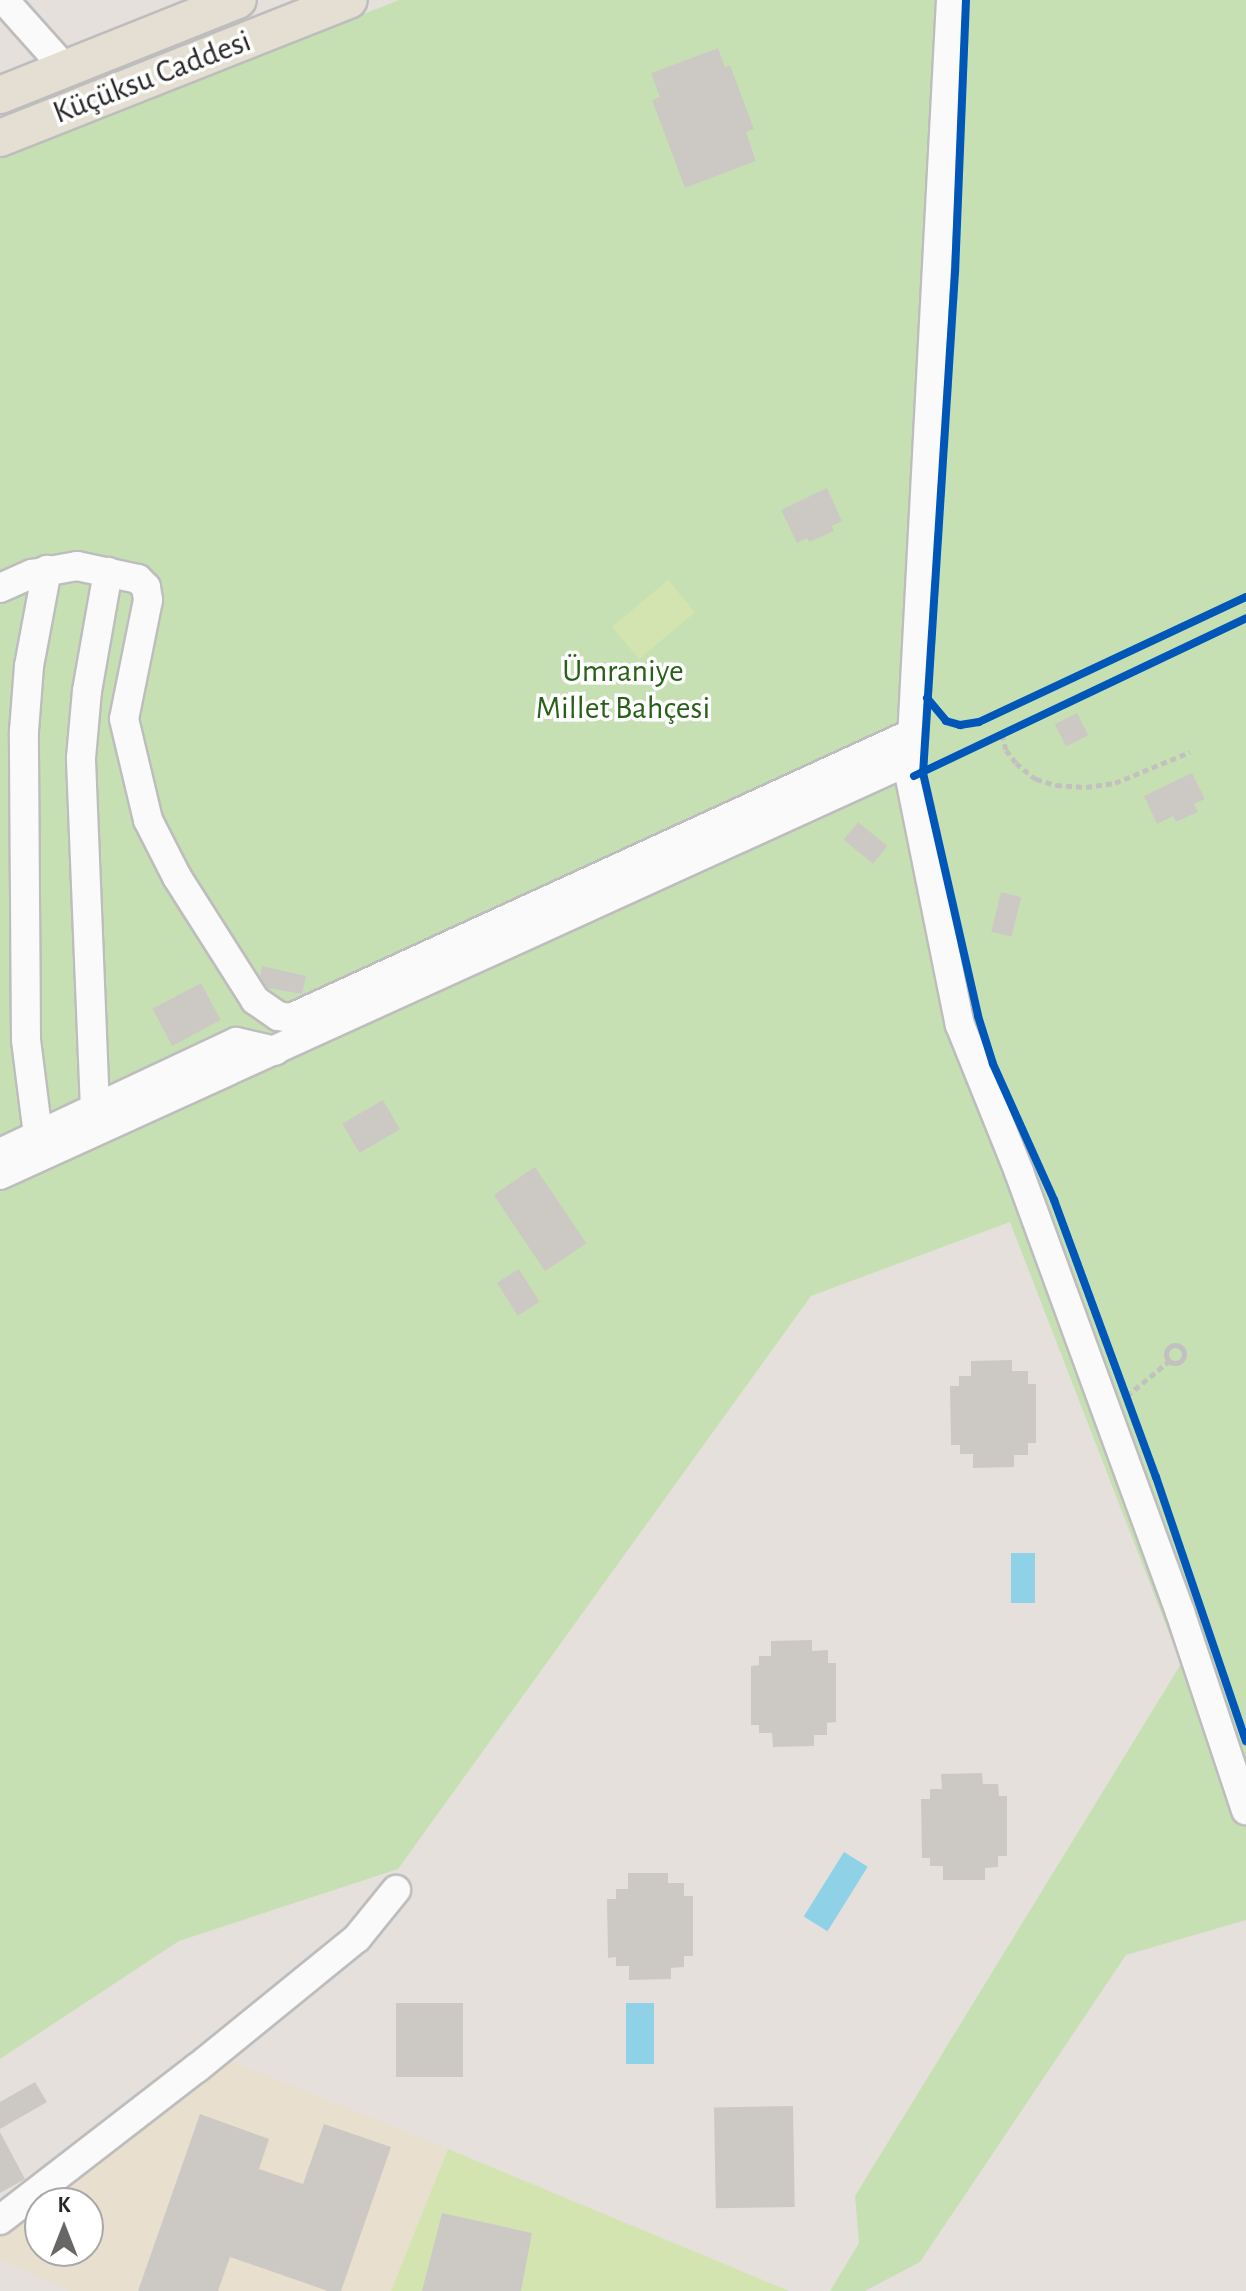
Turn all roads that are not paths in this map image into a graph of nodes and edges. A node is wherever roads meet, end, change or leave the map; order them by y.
1 (4, 0) edge
2 (238, 0) edge
3 (349, 0) edge
4 (951, 0) edge
5 (64, 67) junction
6 (0, 95) edge
7 (84, 102) junction
8 (0, 138) edge
9 (47, 570) junction
10 (108, 572) junction
11 (0, 588) edge
12 (912, 746) junction
13 (275, 1051) junction
14 (95, 1109) junction
15 (38, 1135) junction
16 (0, 1153) edge
17 (0, 1175) edge
18 (1246, 1810) edge
19 (396, 1890) dead end
20 (0, 2220) edge

1 - 5 street
2 - 5 main road, Küçüksu Caddesi
3 - 7 main road, Küçüksu Caddesi
4 - 12 street
5 - 6 main road, Küçüksu Caddesi
5 - 7 main road
7 - 8 main road, Küçüksu Caddesi
9 - 10 street
9 - 11 street
9 - 15 street
10 - 12 street
10 - 14 street
12 - 13 street
12 - 18 street
13 - 14 street
13 - 17 street
14 - 15 street
15 - 16 street
19 - 20 street

